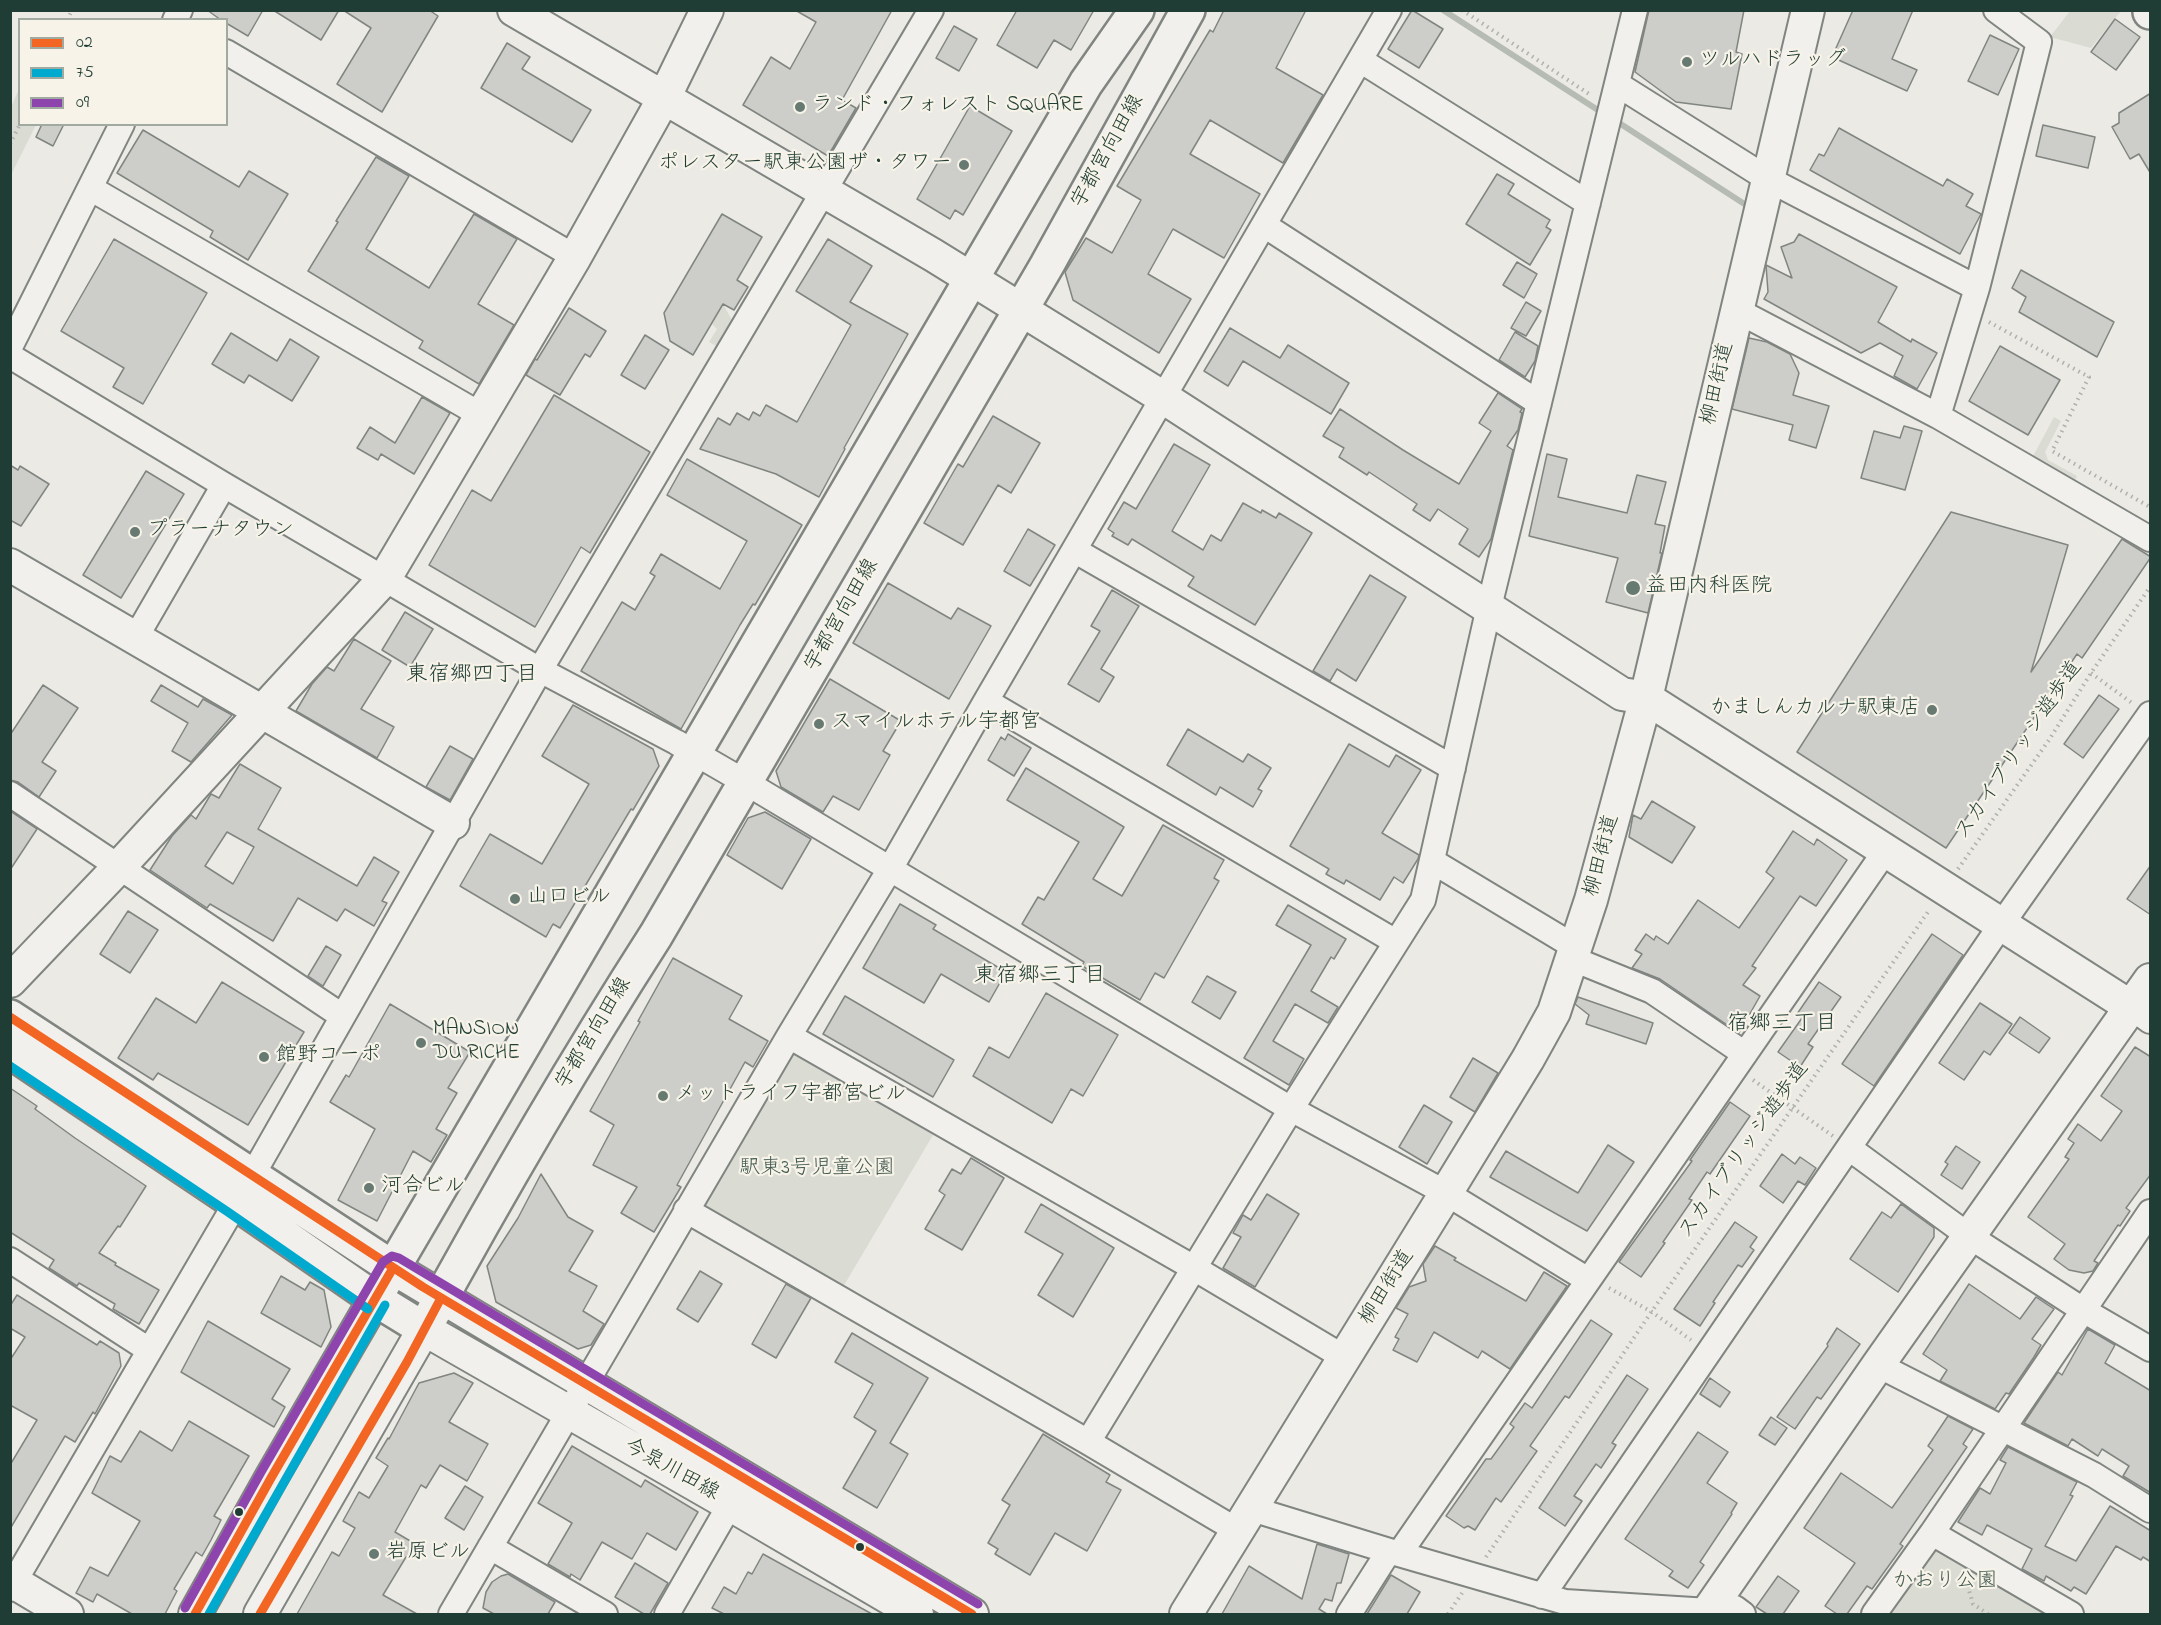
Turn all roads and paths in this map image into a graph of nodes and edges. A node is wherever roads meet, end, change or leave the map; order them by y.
1 (514, 10) edge
2 (543, 10) edge
3 (707, 10) edge
4 (931, 10) edge
5 (1125, 10) edge
6 (1137, 10) edge
7 (1389, 10) edge
8 (1635, 10) edge
9 (1808, 10) edge
10 (1996, 10) edge
11 (1188, 11) edge
12 (228, 53) edge
13 (1360, 60) junction
14 (1086, 83) junction
15 (1617, 84) junction
16 (668, 92) junction
17 (19, 126) edge
18 (121, 126) edge
19 (10, 144) edge
20 (1768, 179) junction
21 (828, 185) junction
22 (90, 188) junction
23 (1588, 203) junction
24 (1264, 225) junction
25 (576, 257) junction
26 (975, 272) junction
27 (1977, 288) junction
28 (1026, 302) junction
29 (1736, 310) junction
30 (10, 347) edge
31 (10, 356) edge
32 (1168, 390) junction
33 (1539, 403) junction
34 (481, 416) junction
35 (1938, 416) junction
36 (224, 485) junction
37 (2151, 539) edge
38 (1074, 550) junction
39 (10, 565) edge
40 (385, 578) junction
41 (2151, 587) edge
42 (1492, 597) junction
43 (136, 637) junction
44 (540, 670) junction
45 (2091, 673) junction
46 (1646, 698) junction
47 (986, 701) junction
48 (263, 711) junction
49 (2150, 716) edge
50 (694, 753) junction
51 (1452, 768) junction
52 (745, 782) junction
53 (10, 794) edge
54 (453, 823) junction
55 (1886, 850) junction
56 (1432, 861) junction
57 (118, 868) junction
58 (890, 869) junction
59 (1944, 888) junction
60 (2001, 925) junction
61 (1396, 942) junction
62 (1574, 953) junction
63 (2151, 980) edge
64 (10, 981) edge
65 (2141, 1014) edge
66 (342, 1016) junction
67 (10, 1017) edge
68 (789, 1036) junction
69 (10, 1051) edge
70 (1740, 1061) junction
71 (1794, 1108) junction
72 (1291, 1109) junction
73 (1849, 1148) junction
74 (243, 1188) junction
75 (1446, 1193) junction
76 (686, 1210) junction
77 (2151, 1212) edge
78 (1969, 1236) junction
79 (11, 1263) edge
80 (393, 1268) junction
81 (1194, 1268) junction
82 (1589, 1279) junction
83 (441, 1298) junction
84 (375, 1299) junction
85 (2083, 1310) junction
86 (1652, 1312) junction
87 (424, 1329) junction
88 (2151, 1349) edge
89 (149, 1350) junction
90 (1709, 1352) junction
91 (1345, 1358) junction
92 (1878, 1365) junction
93 (586, 1383) junction
94 (568, 1413) junction
95 (2003, 1430) junction
96 (1088, 1442) junction
97 (738, 1492) junction
98 (2151, 1510) edge
99 (1245, 1520) junction
100 (1932, 1533) junction
101 (490, 1547) junction
102 (1961, 1550) junction
103 (1394, 1553) junction
104 (1474, 1576) junction
105 (12, 1584) edge
106 (1542, 1596) junction
107 (1707, 1613) edge
108 (67, 1614) edge
109 (195, 1614) edge
110 (260, 1614) edge
111 (451, 1614) edge
112 (605, 1614) edge
113 (667, 1614) edge
114 (917, 1614) edge
115 (972, 1614) edge
116 (1186, 1614) edge
117 (1349, 1614) edge
118 (1448, 1614) edge
119 (1743, 1614) edge
120 (1874, 1614) edge
121 (1988, 1614) edge
122 (2071, 1614) edge

1 - 16 street
2 - 16 street
3 - 16 street
4 - 21 street
5 - 14 main road
6 - 14 main road
7 - 13 street
8 - 15 street
9 - 20 street, 柳田街道
10 - 27 street
11 - 28 main road, 宇都宮向田線
12 - 25 street
13 - 23 street
13 - 24 street
14 - 26 main road
15 - 20 street
15 - 23 street
16 - 21 street
16 - 25 street
17 - 19 path
18 - 22 street
20 - 27 street
20 - 29 street, 柳田街道
21 - 26 street
21 - 44 street
22 - 30 street
22 - 34 street
23 - 33 street
24 - 32 street
24 - 33 street
25 - 34 street
26 - 28 street
26 - 50 main road
27 - 35 street
28 - 32 street
28 - 52 main road, 宇都宮向田線
29 - 35 street
29 - 46 street, 柳田街道
31 - 36 street
32 - 38 street
32 - 42 street
33 - 42 street
34 - 40 street
35 - 37 street
36 - 40 street
36 - 43 street
38 - 47 street
38 - 51 street
39 - 43 street
40 - 44 street
40 - 48 street
41 - 45 path, スカイブリッジ遊歩道
42 - 46 street
42 - 51 street
43 - 48 street
44 - 50 street
44 - 54 street
45 - 49 path
45 - 59 path, スカイブリッジ遊歩道
46 - 55 street
46 - 62 street, 柳田街道
47 - 58 street
47 - 61 street
48 - 54 street
48 - 57 street
49 - 60 street
50 - 52 street
50 - 80 main road
51 - 56 street
52 - 58 street
52 - 83 main road, 宇都宮向田線
53 - 57 street
54 - 66 street
55 - 59 street
55 - 70 street
56 - 61 street
56 - 62 street
57 - 64 street
57 - 66 street
58 - 68 street
58 - 72 street
59 - 60 street
59 - 71 path, スカイブリッジ遊歩道
60 - 65 street
60 - 73 street
61 - 72 street
62 - 70 street
62 - 75 street, 柳田街道
63 - 65 street
65 - 78 street
66 - 74 street
67 - 74 main road
68 - 76 street
68 - 81 street
69 - 74 main road
70 - 71 path
70 - 82 street
71 - 73 path
71 - 86 path, スカイブリッジ遊歩道
72 - 75 street
72 - 81 street
73 - 78 street
73 - 90 street
74 - 80 main road
74 - 84 main road
74 - 89 street
75 - 82 street
75 - 91 street, 柳田街道
76 - 93 street
76 - 96 street
77 - 85 street
78 - 85 street
78 - 92 street
79 - 89 street
80 - 83 street, 今泉川田線
80 - 84 street
81 - 91 street
81 - 96 street
82 - 86 path
82 - 103 street
83 - 87 main road, 宇都宮向田線
83 - 93 street, 今泉川田線
84 - 87 main road
84 - 109 street
85 - 88 street
85 - 95 street
86 - 90 path
86 - 104 path, スカイブリッジ遊歩道
87 - 94 street, 今泉川田線
87 - 110 street
89 - 105 street
90 - 106 street
91 - 99 street, 柳田街道
92 - 95 street
92 - 107 street
93 - 94 street
93 - 97 street, 今泉川田線
94 - 97 street, 今泉川田線
94 - 101 street
95 - 98 street
95 - 100 street
96 - 99 street
97 - 113 street
97 - 114 street, 今泉川田線
97 - 115 street, 今泉川田線
99 - 103 street
99 - 116 street, 柳田街道
100 - 102 street
100 - 120 street
101 - 111 street
101 - 112 street
102 - 121 path
102 - 122 street
103 - 104 street
103 - 117 street
104 - 106 street
104 - 118 path, スカイブリッジ遊歩道
105 - 108 street
106 - 107 street
107 - 119 street

